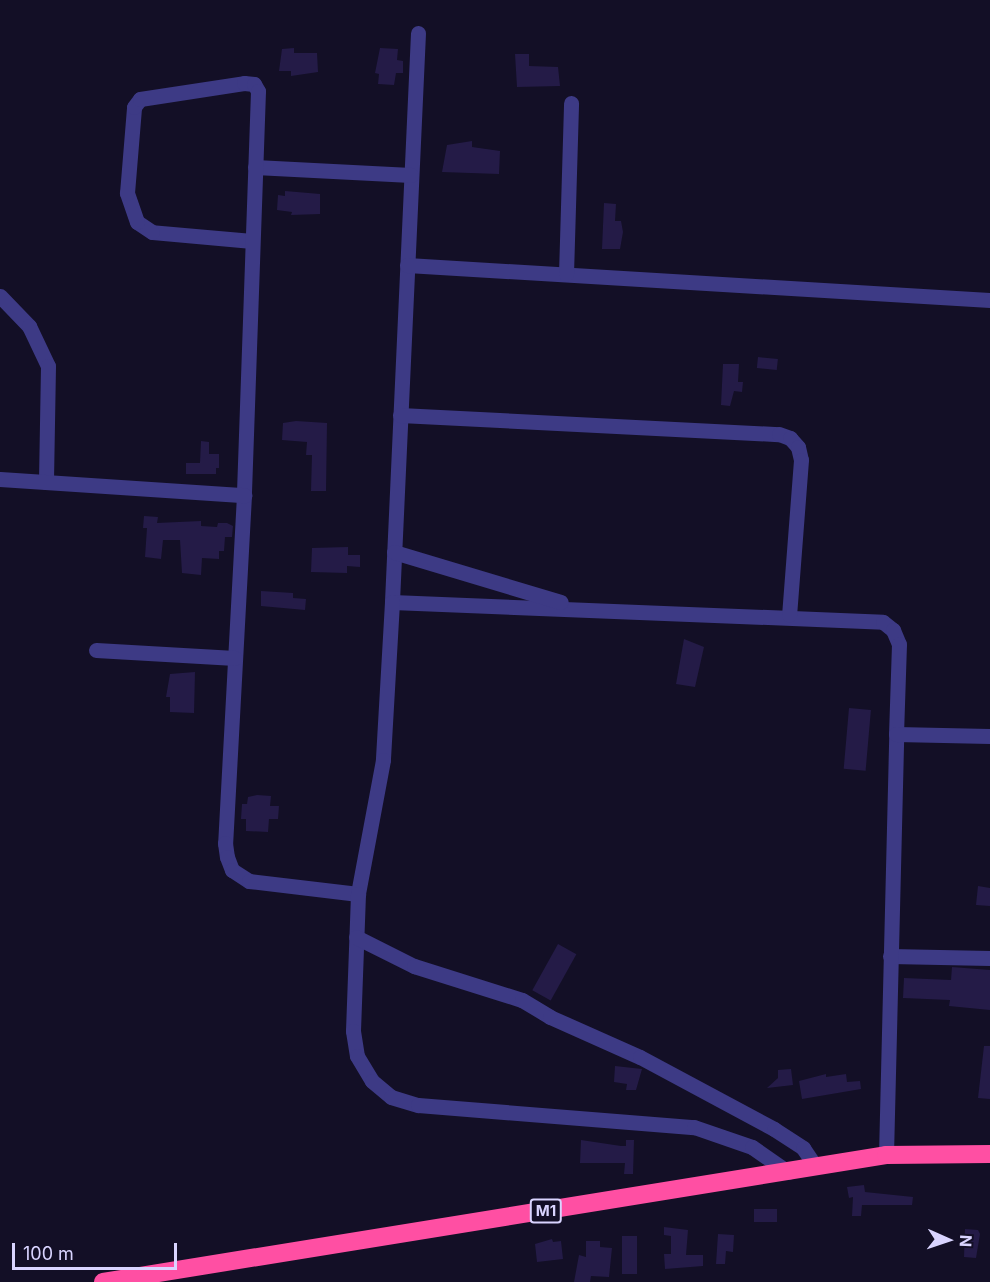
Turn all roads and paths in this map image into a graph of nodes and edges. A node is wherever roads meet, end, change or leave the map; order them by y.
1 (418, 33) dead end
2 (571, 103) dead end
3 (255, 167) junction
4 (411, 175) junction
5 (252, 241) junction
6 (407, 265) junction
7 (566, 274) junction
8 (0, 296) edge
9 (990, 300) edge
10 (400, 415) junction
11 (0, 479) edge
12 (46, 482) junction
13 (244, 495) junction
14 (394, 552) junction
15 (392, 602) junction
16 (580, 608) junction
17 (789, 615) junction
18 (96, 650) dead end
19 (235, 658) junction
20 (896, 734) junction
21 (990, 736) edge
22 (358, 894) junction
23 (356, 937) junction
24 (890, 956) junction
25 (990, 958) edge
26 (990, 1154) edge
27 (886, 1155) junction
28 (816, 1167) junction
29 (788, 1172) junction
30 (173, 1276) edge
31 (103, 1282) edge

1 - 4 street
2 - 7 street
3 - 4 street
3 - 5 street
3 - 5 street
4 - 6 street
5 - 13 street
6 - 7 street
6 - 10 street
7 - 9 street
8 - 12 street
10 - 14 street
10 - 17 street
11 - 12 street
12 - 13 street
13 - 19 street
14 - 15 street
14 - 16 street
15 - 16 street
15 - 22 street
16 - 17 street
17 - 20 street
18 - 19 street
19 - 22 street
20 - 21 street
20 - 24 street
22 - 23 street
23 - 28 street
23 - 29 street
24 - 25 street
24 - 27 street
26 - 27 highway, M1
27 - 28 highway, M1
28 - 29 highway, M1
29 - 30 highway, M1
30 - 31 highway, M1

